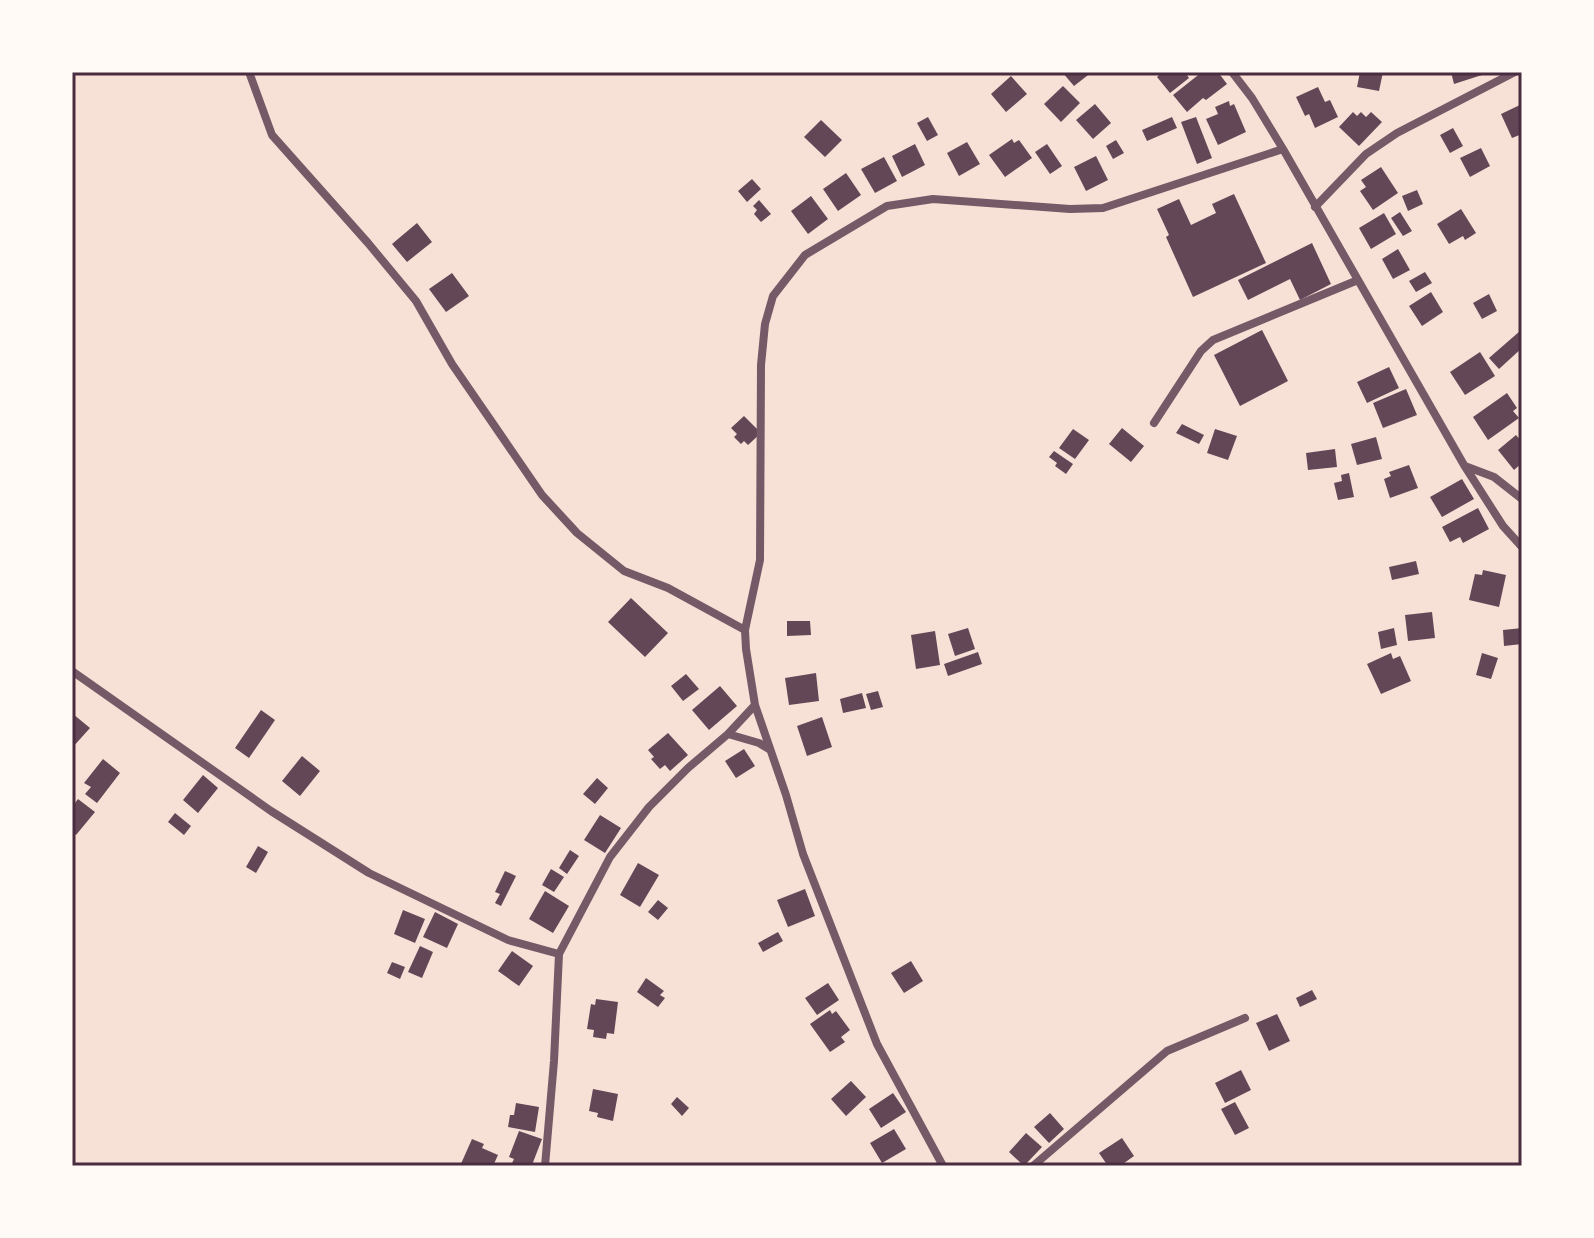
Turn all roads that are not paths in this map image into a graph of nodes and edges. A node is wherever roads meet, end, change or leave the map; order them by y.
1 (249, 72) edge
2 (1232, 72) edge
3 (1515, 72) edge
4 (1283, 149) junction
5 (1315, 207) junction
6 (1358, 280) junction
7 (1154, 423) dead end
8 (1464, 465) junction
9 (1522, 499) edge
10 (1522, 547) edge
11 (745, 630) junction
12 (72, 671) edge
13 (755, 705) junction
14 (728, 734) junction
15 (769, 750) junction
16 (559, 954) junction
17 (1245, 1018) dead end
18 (545, 1166) edge
19 (943, 1166) edge
20 (1033, 1166) edge

1 - 11 street
2 - 4 street
3 - 5 street
4 - 5 street
4 - 11 street
5 - 6 street
6 - 7 street
6 - 8 street
8 - 9 street
8 - 10 street
11 - 13 street
12 - 16 street
13 - 14 street
13 - 15 street
14 - 15 street
14 - 16 street
15 - 19 street
16 - 18 street
17 - 20 street

